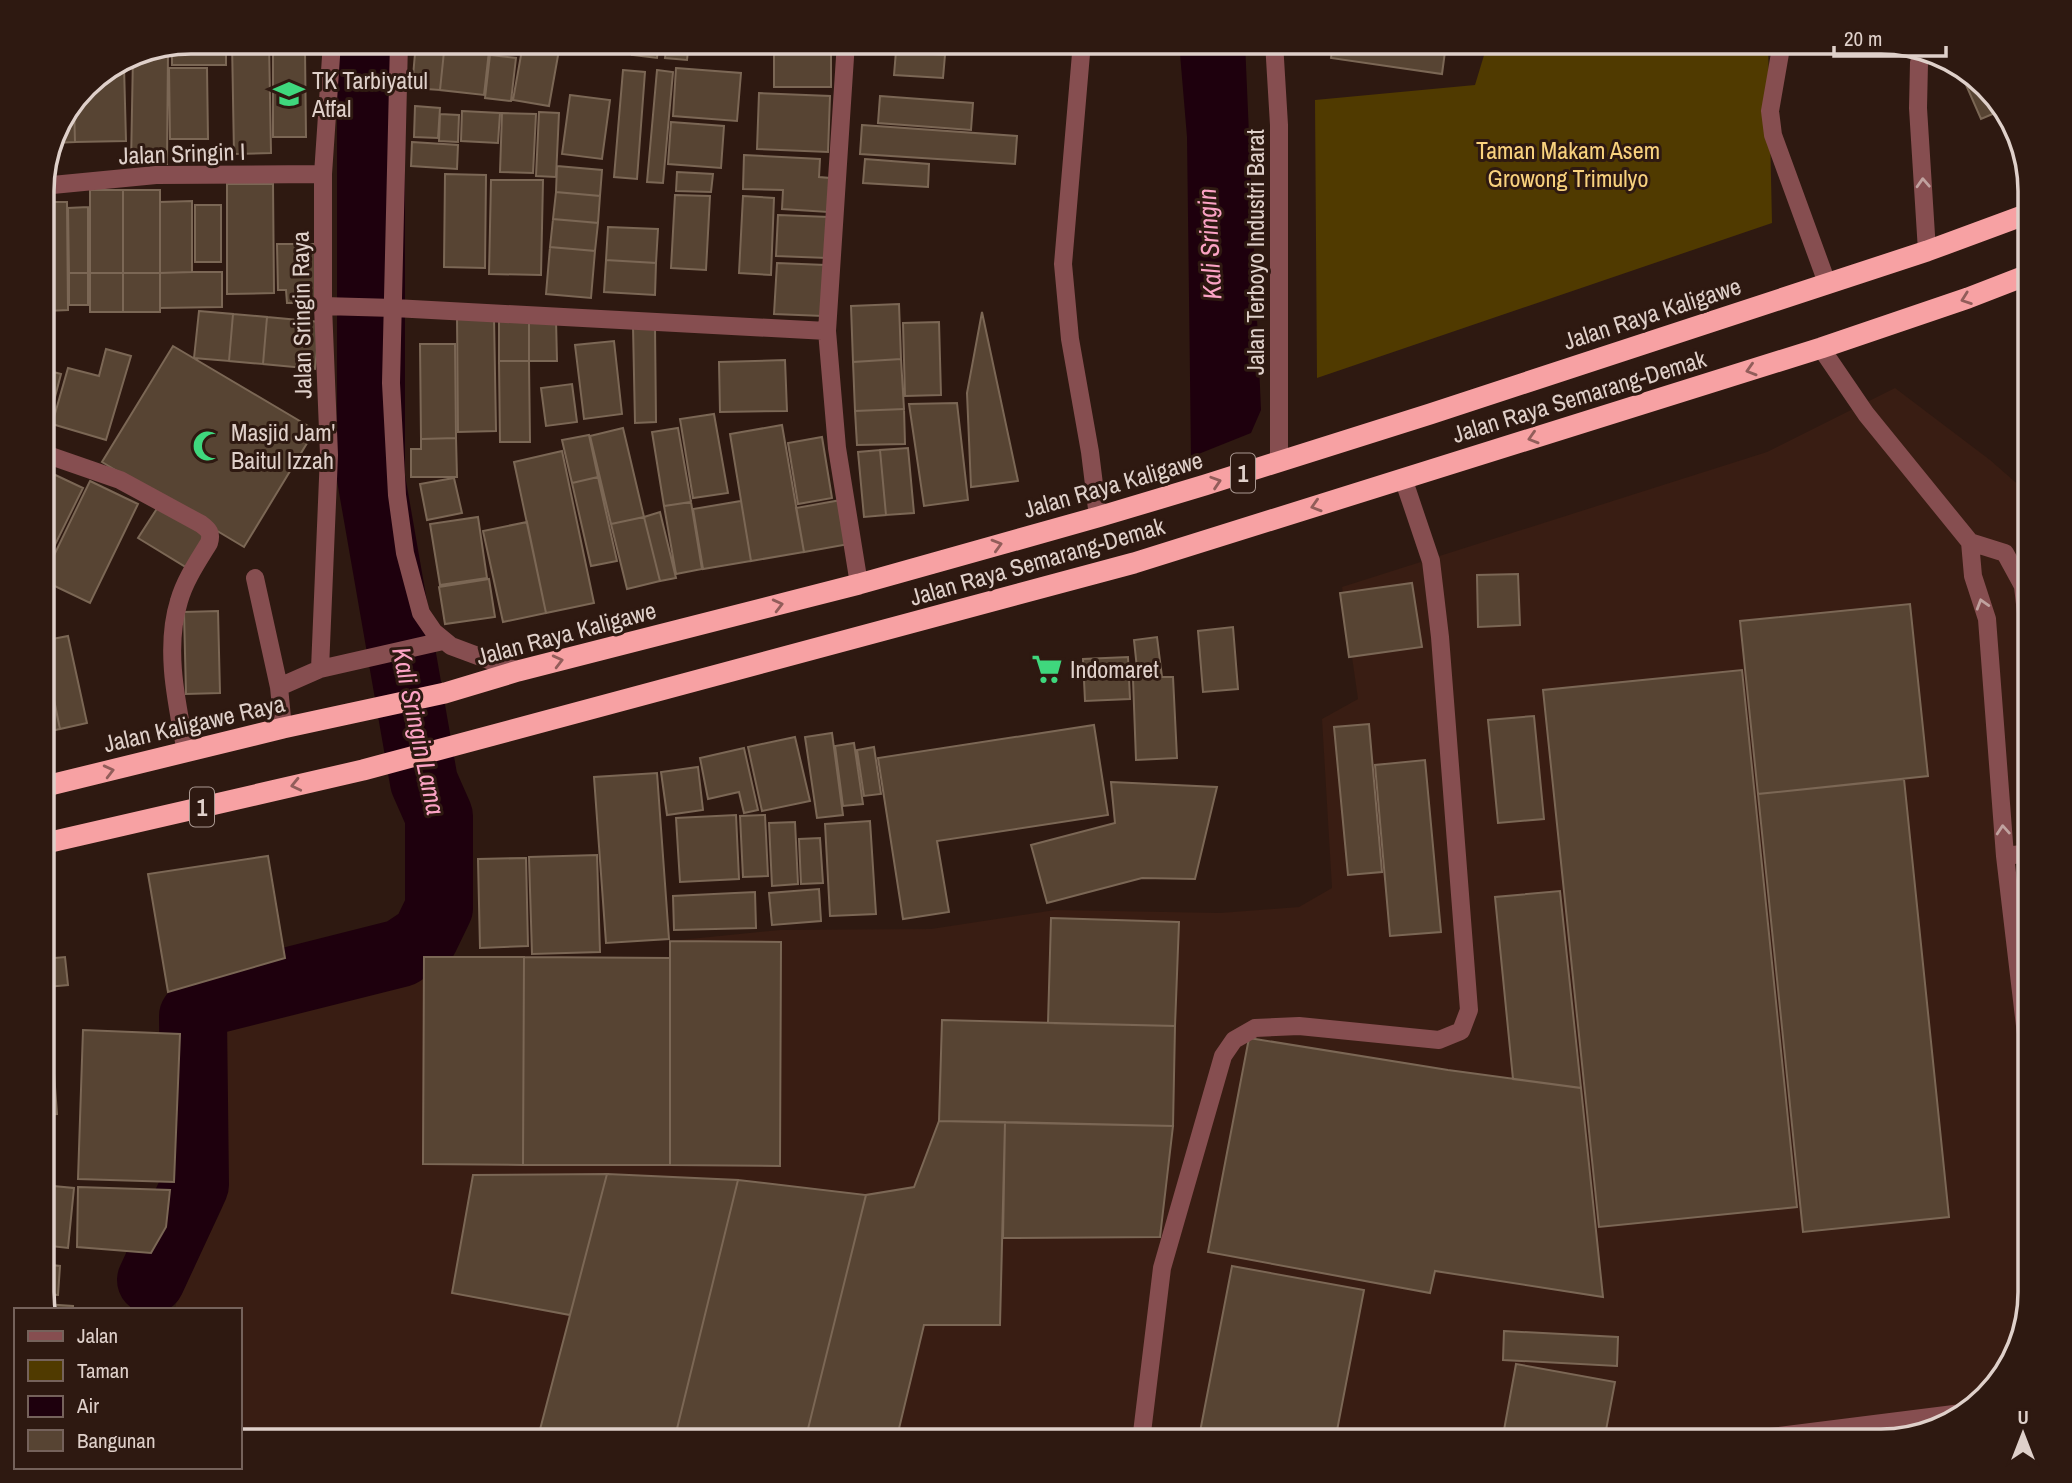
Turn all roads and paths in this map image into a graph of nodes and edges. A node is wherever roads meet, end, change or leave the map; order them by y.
1 (331, 54) edge
2 (399, 54) edge
3 (845, 54) edge
4 (1081, 54) edge
5 (1275, 54) edge
6 (1780, 54) edge
7 (1920, 61) edge
8 (323, 174) junction
9 (55, 185) edge
10 (2018, 217) edge
11 (1927, 251) junction
12 (2018, 279) edge
13 (1827, 283) junction
14 (331, 306) junction
15 (390, 308) junction
16 (827, 331) junction
17 (1821, 348) junction
18 (55, 458) edge
19 (1279, 462) junction
20 (1404, 478) junction
21 (1098, 516) junction
22 (1970, 542) junction
23 (2018, 577) edge
24 (255, 578) dead end
25 (859, 584) junction
26 (443, 641) junction
27 (320, 669) junction
28 (518, 671) junction
29 (279, 687) junction
30 (358, 713) joint
31 (283, 729) junction
32 (186, 752) junction
33 (55, 784) edge
34 (55, 841) edge
35 (2018, 854) edge
36 (2005, 856) junction
37 (2018, 952) edge
38 (1938, 1416) edge
39 (1142, 1429) edge
40 (1839, 1429) edge

1 - 8 street, Jalan Sringin Raya
2 - 15 street
3 - 16 street
4 - 21 street
5 - 19 street, Jalan Terboyo Industri Barat
6 - 13 street
11 -> 7 street
8 - 9 street, Jalan Sringin I
8 - 14 street, Jalan Sringin Raya
10 - 11 highway, Jalan Raya Kaligawe / 1
11 - 13 highway, Jalan Raya Kaligawe / 1
12 -> 17 highway, Jalan Raya Semarang-Demak / 1
13 - 19 highway, Jalan Raya Kaligawe / 1
14 - 15 street
14 - 27 street, Jalan Sringin Raya
15 - 16 street
15 - 26 street
16 - 25 street
17 -> 20 highway, Jalan Raya Semarang-Demak / 1
17 - 22 street
18 - 32 street
21 -> 19 highway, Jalan Raya Kaligawe / 1
20 -> 34 highway, Jalan Raya Semarang-Demak / 1
20 - 39 street
25 -> 21 highway, Jalan Raya Kaligawe / 1
22 - 23 street
36 -> 22 street
24 - 29 street
28 -> 25 highway, Jalan Raya Kaligawe / 1
26 - 27 street
26 - 28 street
27 - 29 street
28 - 30 highway, Jalan Raya Kaligawe / 1
29 - 31 street
30 - 31 highway, Jalan Kaligawe Raya / 1
31 - 32 highway, Jalan Kaligawe Raya / 1
33 -> 32 highway, Jalan Kaligawe Raya / 1
35 - 36 street
36 - 37 street
38 - 40 street

